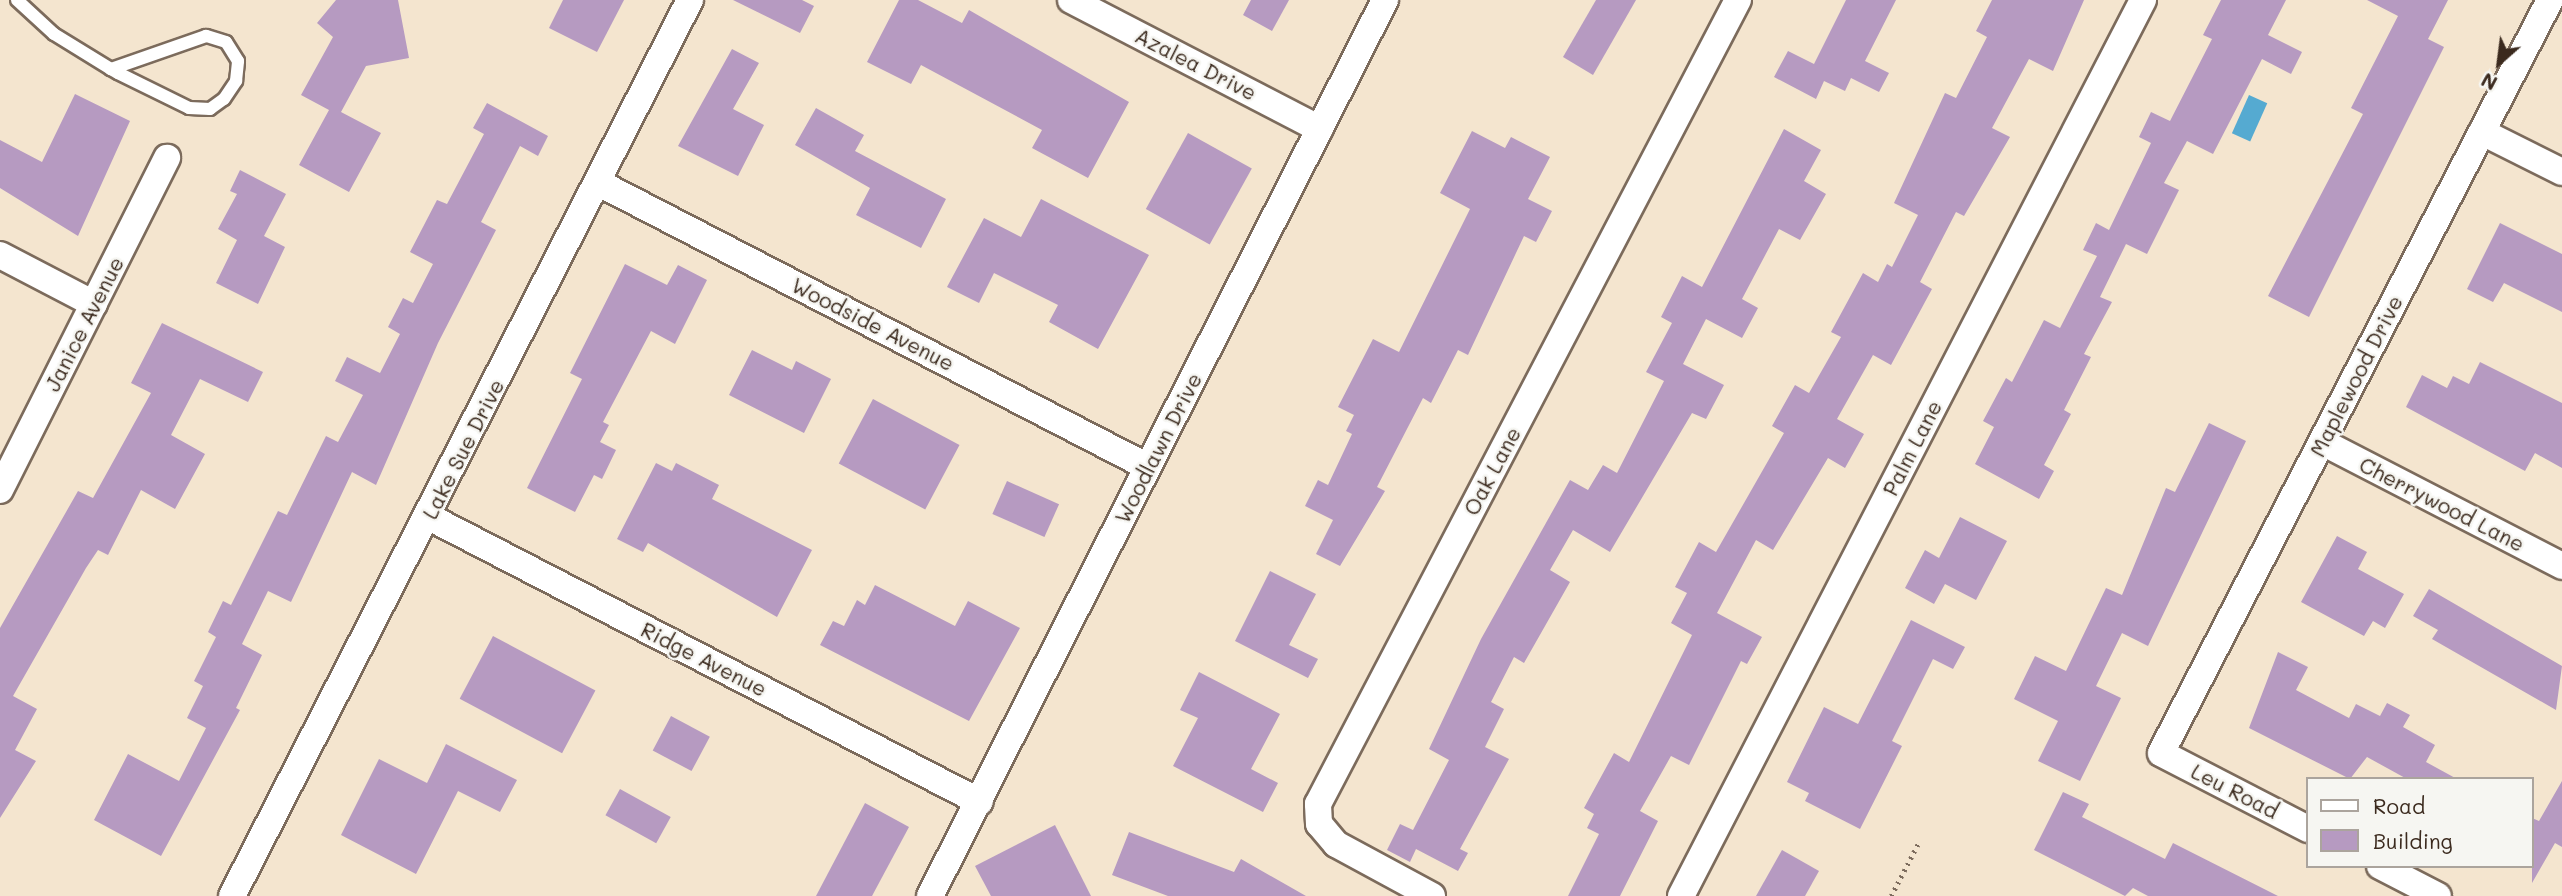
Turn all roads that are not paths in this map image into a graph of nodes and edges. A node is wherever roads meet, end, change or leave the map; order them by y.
1 (17, 0) edge
2 (690, 0) edge
3 (1071, 0) edge
4 (1385, 0) edge
5 (1738, 0) edge
6 (2143, 0) edge
7 (2550, 0) edge
8 (111, 69) junction
9 (1320, 129) junction
10 (2482, 132) junction
11 (167, 158) dead end
12 (2562, 172) edge
13 (597, 182) junction
14 (0, 255) edge
15 (94, 304) junction
16 (2322, 442) junction
17 (1148, 467) junction
18 (0, 490) edge
19 (429, 517) junction
20 (2562, 566) edge
21 (2161, 753) joint
22 (979, 802) junction
23 (2306, 828) edge
24 (2384, 868) edge
25 (232, 896) edge
26 (930, 896) edge
27 (1432, 896) edge
28 (1681, 896) edge
29 (2438, 896) edge

1 - 8 lane
2 - 13 street, Lake Sue Drive
3 - 9 street, Azalea Drive
4 - 9 street, Woodlawn Drive
5 - 27 street, Oak Lane
6 - 28 street, Palm Lane
7 - 10 street, Maplewood Drive
8 - 8 lane
9 - 17 street, Woodlawn Drive
10 - 12 street
10 - 16 street, Maplewood Drive
11 - 15 street, Janice Avenue
13 - 17 street, Woodside Avenue
13 - 19 street, Lake Sue Drive
14 - 15 street
15 - 18 street, Janice Avenue
16 - 20 street, Cherrywood Lane
16 - 21 street, Maplewood Drive
17 - 22 street, Woodlawn Drive
19 - 22 street, Ridge Avenue
19 - 25 street, Lake Sue Drive
21 - 23 street, Leu Road
22 - 26 street, Woodlawn Drive
24 - 29 street

